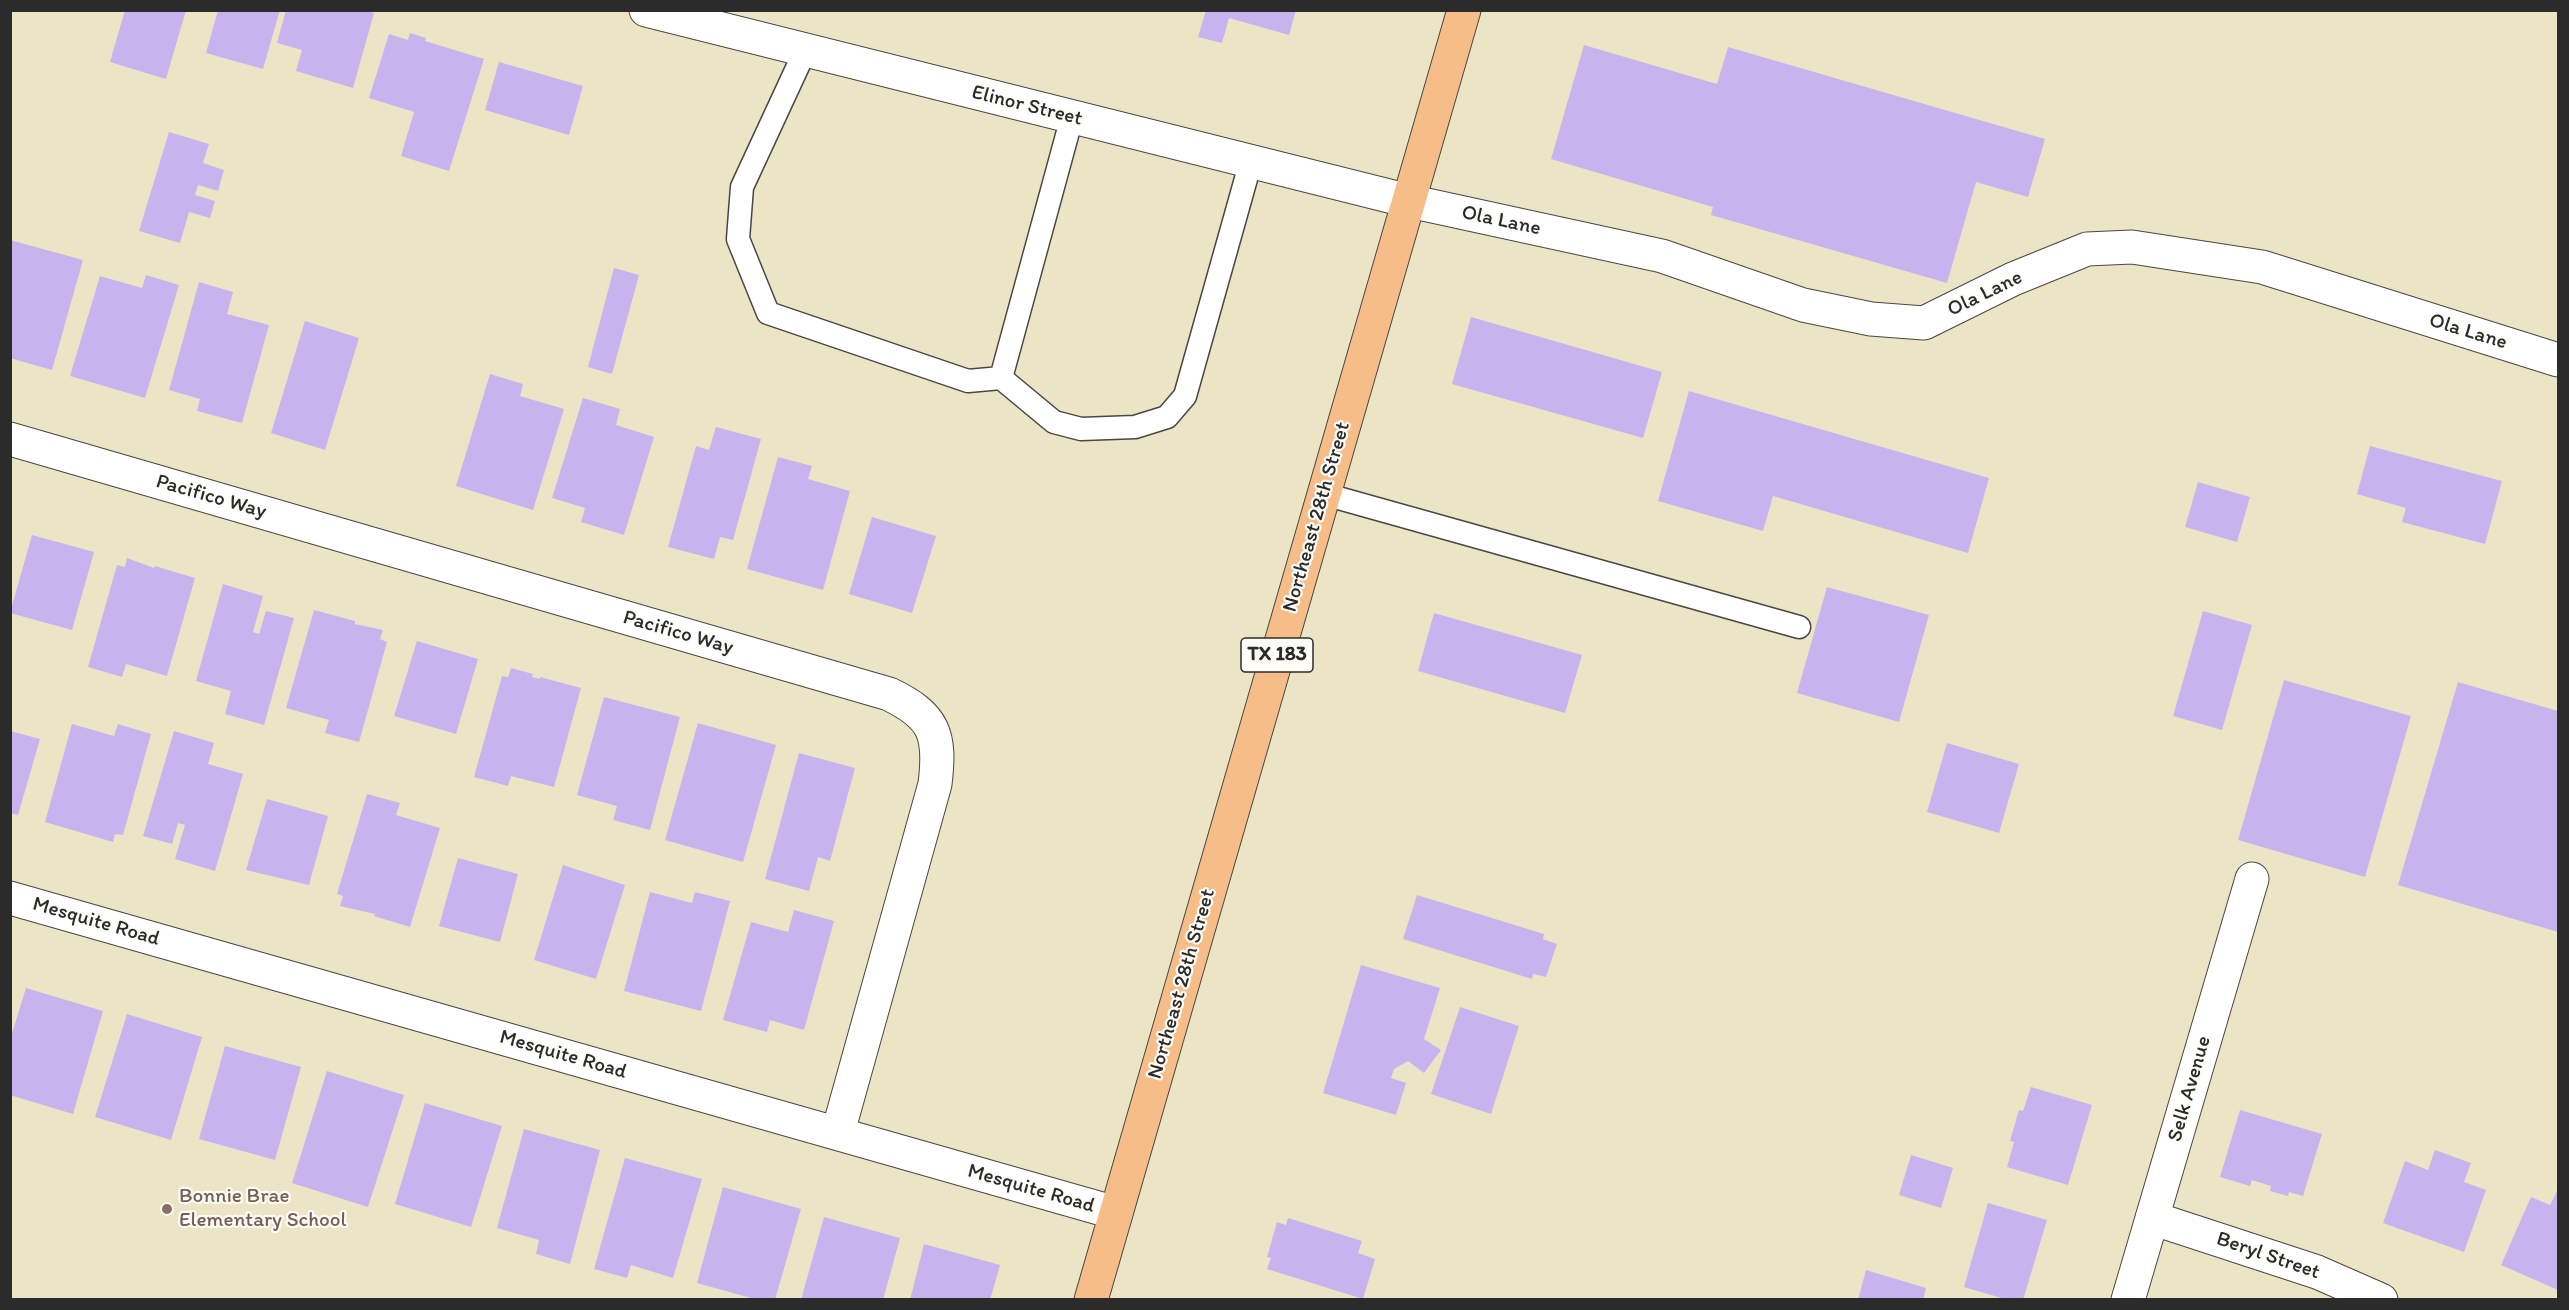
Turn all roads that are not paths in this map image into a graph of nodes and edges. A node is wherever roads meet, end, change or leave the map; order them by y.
1 (646, 10) edge
2 (1464, 10) edge
3 (805, 51) junction
4 (1072, 117) junction
5 (1251, 161) junction
6 (1409, 201) junction
7 (2559, 360) edge
8 (1001, 378) junction
9 (10, 439) edge
10 (1324, 494) junction
11 (1799, 627) dead end
12 (2252, 879) dead end
13 (10, 898) edge
14 (838, 1132) junction
15 (1116, 1213) junction
16 (2152, 1218) junction
17 (1091, 1299) edge
18 (2128, 1299) edge
19 (2381, 1299) edge

1 - 3 street, Elinor Street
2 - 6 main road, Northeast 28th Street / TX 183
3 - 4 street, Elinor Street
3 - 8 lane
4 - 5 street, Elinor Street
4 - 8 lane
5 - 6 street, Elinor Street
5 - 8 lane
6 - 7 street, Ola Lane
6 - 10 main road, Northeast 28th Street / TX 183
9 - 14 street, Pacifico Way
10 - 11 lane
10 - 15 main road, Northeast 28th Street / TX 183
12 - 16 street, Selk Avenue
13 - 14 street, Mesquite Road
14 - 15 street, Mesquite Road
15 - 17 main road, Northeast 28th Street / TX 183
16 - 18 street, Selk Avenue
16 - 19 street, Beryl Street

